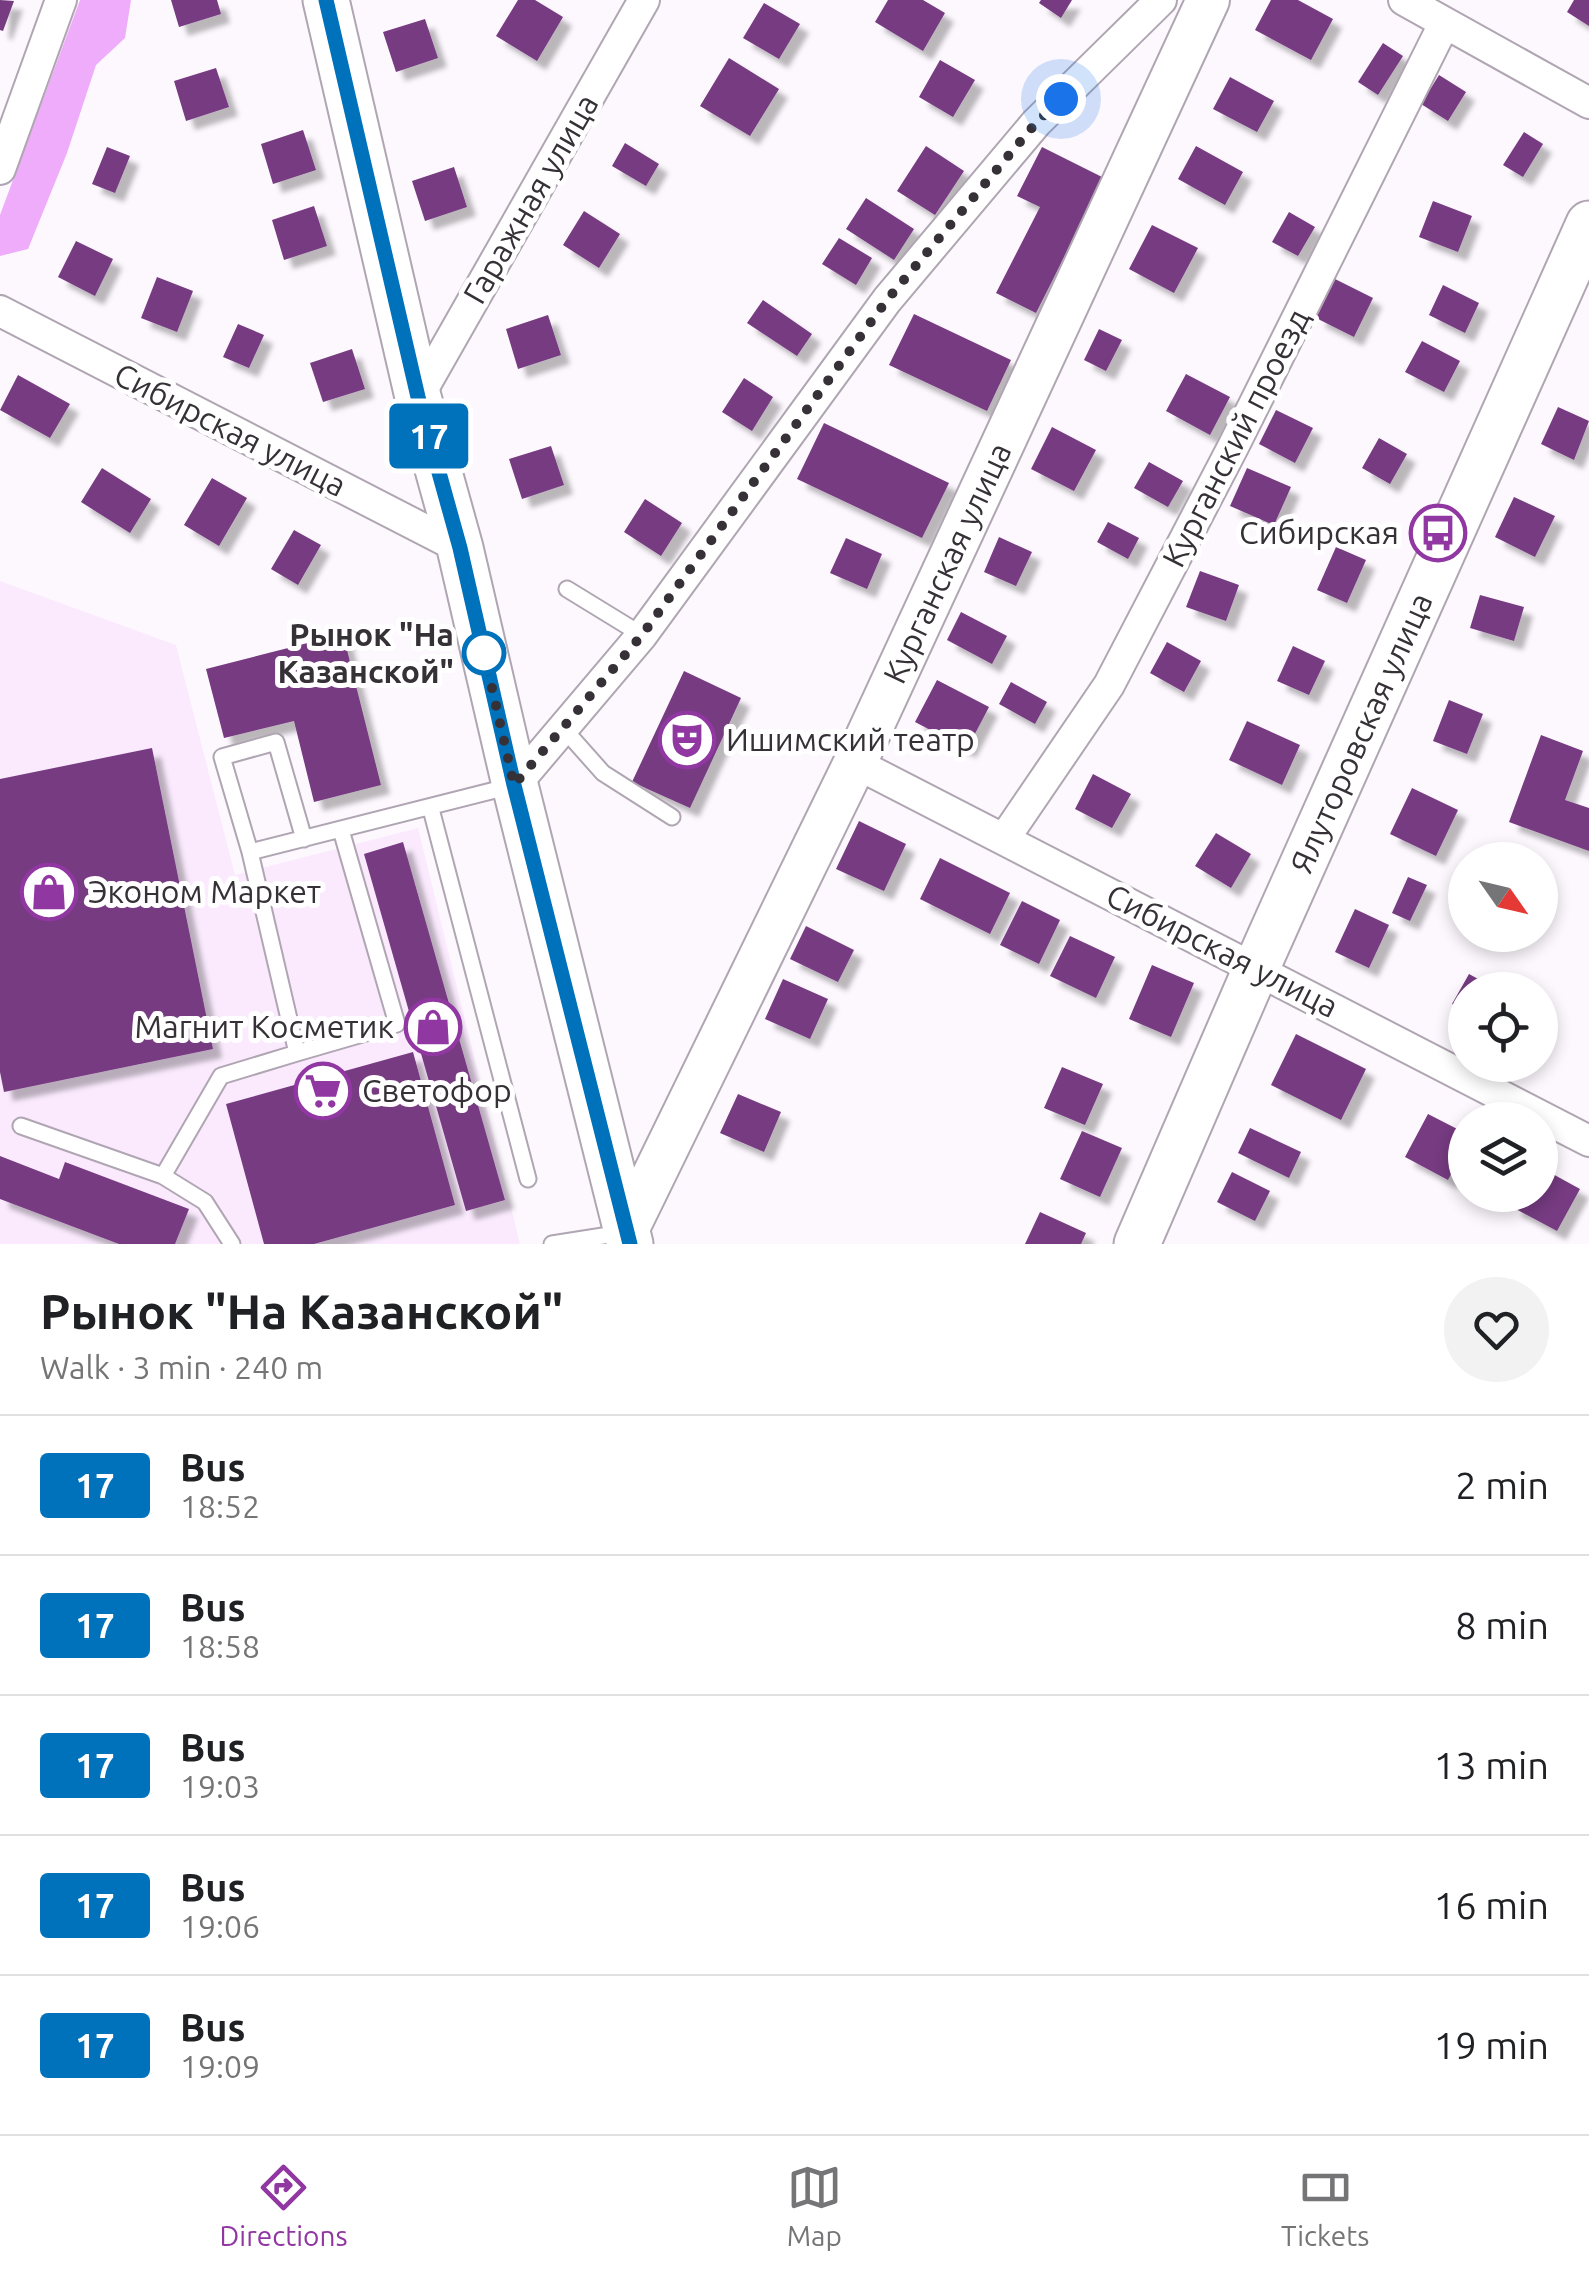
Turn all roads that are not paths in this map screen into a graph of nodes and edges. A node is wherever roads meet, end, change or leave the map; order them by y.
1 (61, 0) edge
2 (326, 0) edge
3 (644, 0) edge
4 (1161, 0) edge
5 (1208, 0) edge
6 (1404, 0) edge
7 (1444, 24) junction
8 (1589, 103) edge
9 (0, 169) edge
10 (1589, 224) edge
11 (0, 311) edge
12 (418, 397) junction
13 (460, 548) junction
14 (567, 589) dead end
15 (642, 635) junction
16 (563, 728) junction
17 (855, 763) junction
18 (514, 785) junction
19 (430, 808) junction
20 (672, 817) dead end
21 (341, 830) junction
22 (1004, 838) junction
23 (304, 839) junction
24 (250, 852) junction
25 (1256, 969) junction
26 (296, 1053) junction
27 (21, 1126) dead end
28 (1589, 1140) edge
29 (163, 1176) junction
30 (528, 1179) dead end
31 (628, 1238) edge
32 (232, 1244) edge
33 (552, 1244) edge
34 (1137, 1244) edge

1 - 9 street
2 - 12 main road
3 - 12 street, Гаражная улица
4 - 15 street
5 - 17 main road, Курганская улица
6 - 7 street
7 - 8 street
7 - 22 street, Курганский проезд
10 - 25 main road, Ялуторовская улица
11 - 13 street, Сибирская улица
12 - 13 main road
13 - 18 main road
14 - 15 lane
15 - 16 street
16 - 18 street
16 - 20 lane
17 - 22 street, Сибирская улица
17 - 31 main road, Курганская улица
18 - 19 lane
18 - 31 main road
19 - 21 lane
19 - 30 lane
21 - 23 lane
21 - 26 lane
22 - 25 street, Сибирская улица
23 - 24 lane
23 - 24 lane
24 - 26 lane
25 - 28 street, Сибирская улица
25 - 34 main road, Ялуторовская улица
26 - 29 lane
27 - 29 lane
29 - 32 lane
31 - 33 lane

